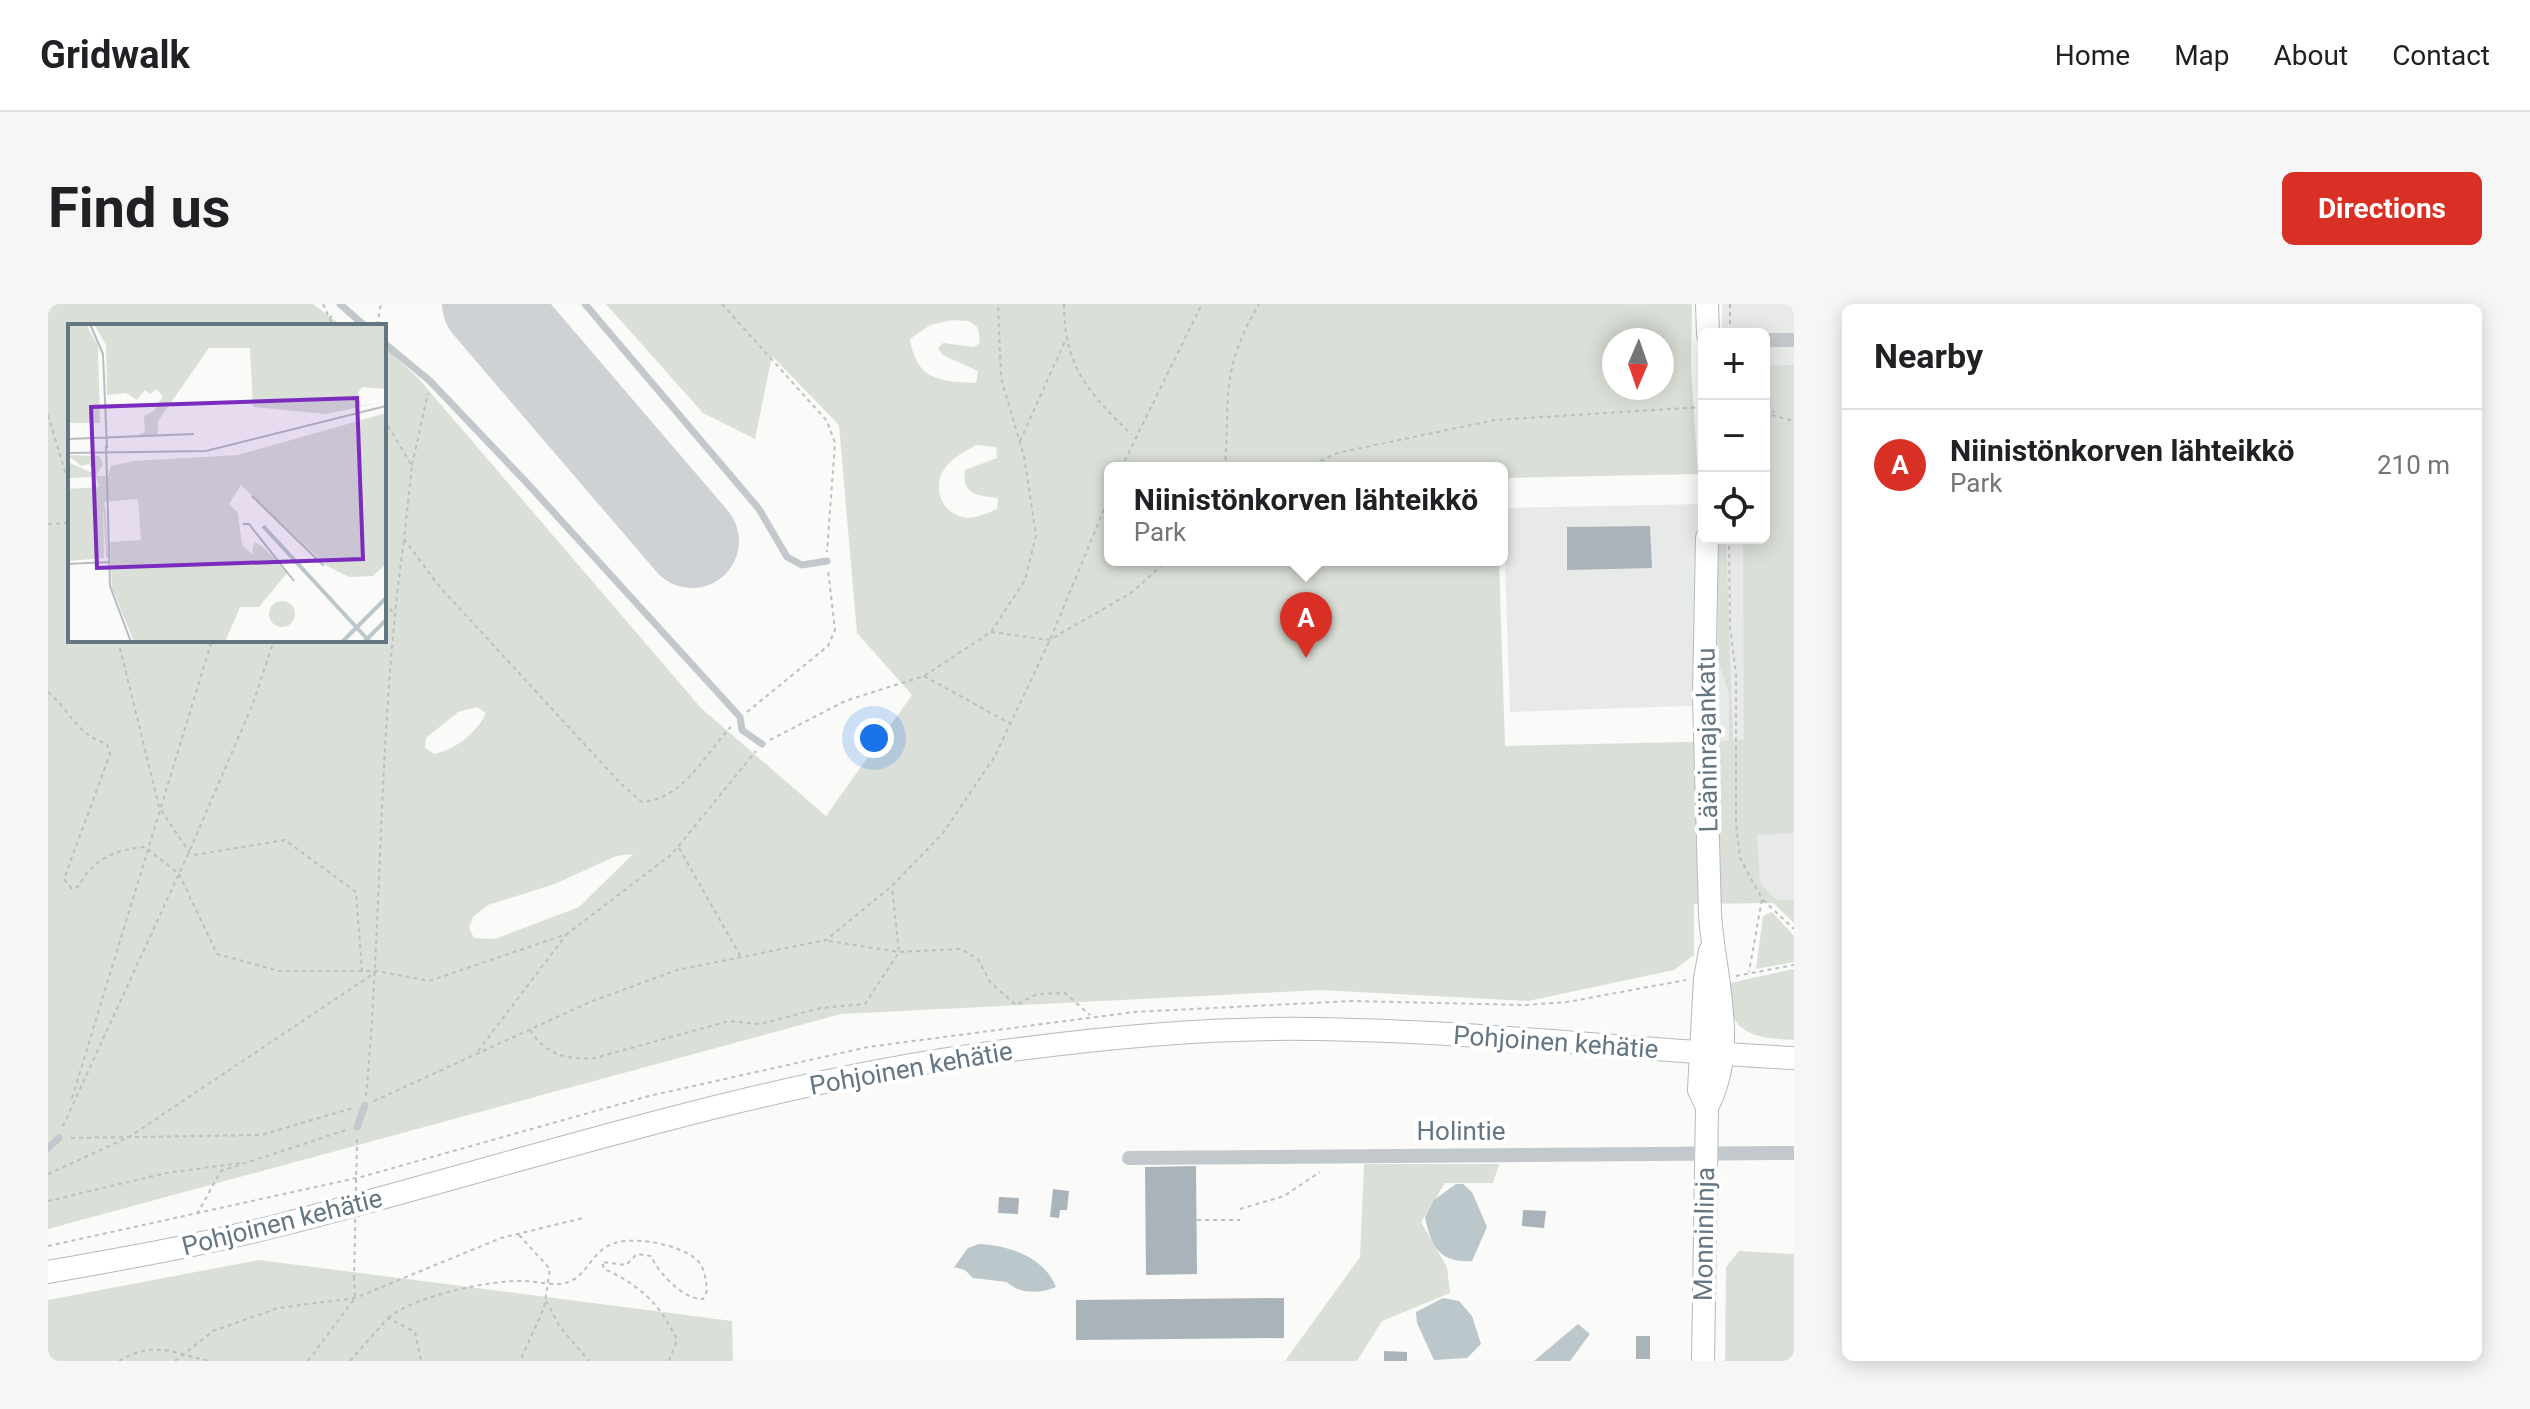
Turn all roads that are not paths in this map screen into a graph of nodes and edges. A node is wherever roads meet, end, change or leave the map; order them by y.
1 (339, 304) edge
2 (585, 304) edge
3 (1707, 304) edge
4 (363, 324) edge
5 (1708, 328) edge
6 (1770, 340) edge
7 (1794, 340) edge
8 (386, 345) edge
9 (1707, 544) edge
10 (827, 561) road end
11 (762, 744) road end
12 (1711, 1054) junction
13 (1794, 1058) edge
14 (365, 1105) road end
15 (357, 1127) road end
16 (59, 1138) road end
17 (48, 1148) edge
18 (1794, 1153) edge
19 (1705, 1155) junction
20 (1129, 1158) dead end
21 (48, 1272) edge
22 (1703, 1361) edge

1 - 4 lane
2 - 10 lane
3 - 5 main road
6 - 7 street
8 - 11 lane
9 - 12 main road, Lääninrajankatu
12 - 13 main road, Pohjoinen kehätie
12 - 19 main road, Monninlinja
12 - 21 main road, Pohjoinen kehätie
14 - 15 lane
16 - 17 lane
18 - 19 street, Holintie
19 - 20 street, Holintie
19 - 22 main road, Monninlinja

